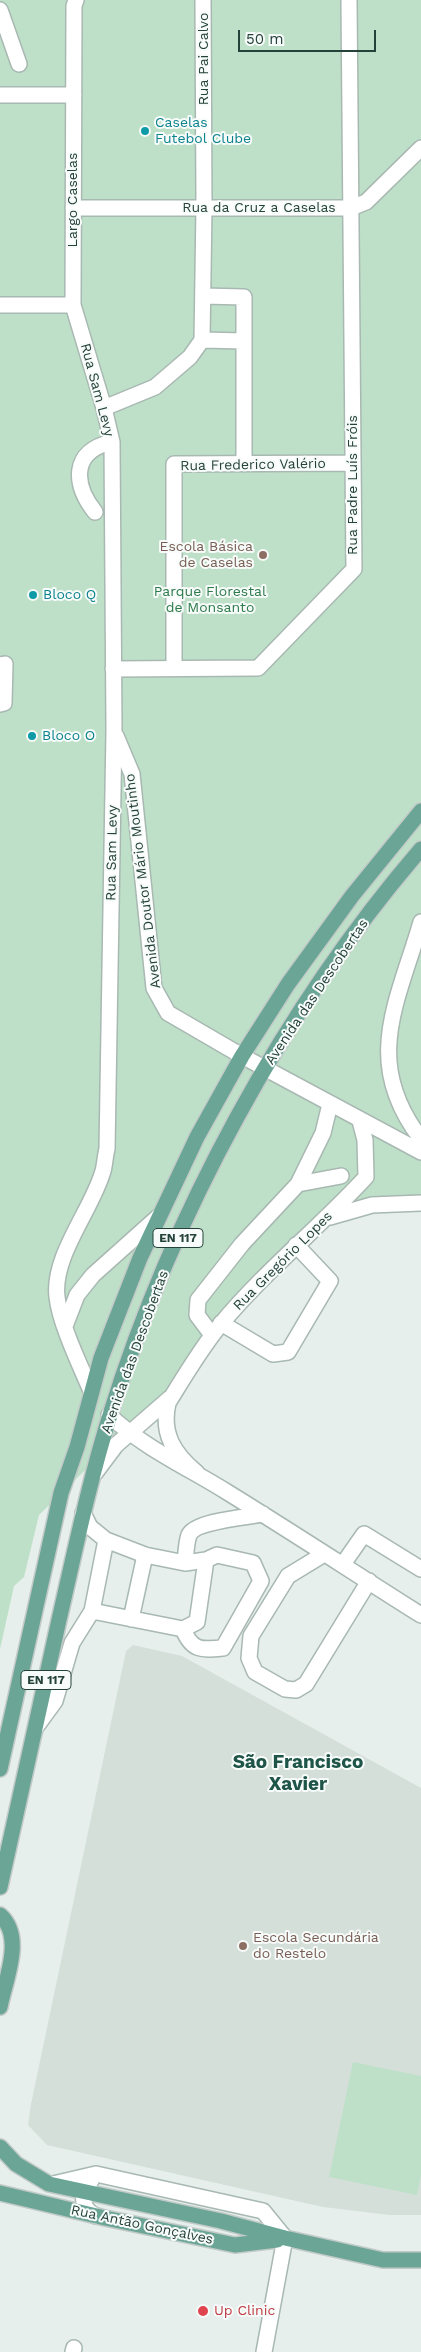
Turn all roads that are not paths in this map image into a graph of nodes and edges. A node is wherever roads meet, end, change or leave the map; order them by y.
1 (76, 0) edge
2 (203, 0) edge
3 (349, 0) edge
4 (0, 10) edge
5 (19, 64) dead end
6 (0, 94) edge
7 (74, 95) junction
8 (421, 148) edge
9 (73, 208) junction
10 (204, 208) junction
11 (351, 208) junction
12 (203, 296) junction
13 (0, 305) edge
14 (73, 306) junction
15 (202, 340) junction
16 (244, 341) junction
17 (104, 408) junction
18 (112, 442) junction
19 (353, 463) junction
20 (244, 464) junction
21 (95, 512) dead end
22 (0, 665) edge
23 (174, 668) junction
24 (113, 669) junction
25 (0, 704) edge
26 (114, 730) junction
27 (421, 811) edge
28 (421, 849) edge
29 (421, 922) edge
30 (242, 1056) junction
31 (265, 1069) junction
32 (330, 1104) junction
33 (360, 1120) junction
34 (421, 1139) edge
35 (421, 1152) edge
36 (341, 1176) dead end
37 (298, 1184) junction
38 (421, 1203) edge
39 (159, 1216) junction
40 (328, 1218) junction
41 (296, 1245) junction
42 (65, 1326) junction
43 (217, 1329) junction
44 (91, 1391) junction
45 (173, 1395) junction
46 (110, 1415) junction
47 (128, 1433) junction
48 (94, 1474) junction
49 (197, 1474) junction
50 (83, 1514) junction
51 (263, 1514) junction
52 (106, 1540) junction
53 (324, 1554) junction
54 (145, 1555) junction
55 (206, 1560) junction
56 (185, 1563) junction
57 (343, 1564) junction
58 (421, 1569) edge
59 (368, 1581) junction
60 (92, 1611) junction
61 (421, 1615) edge
62 (132, 1619) junction
63 (183, 1629) junction
64 (36, 1726) junction
65 (0, 1769) edge
66 (0, 1887) edge
67 (0, 1916) edge
68 (0, 2007) edge
69 (0, 2147) edge
70 (109, 2177) junction
71 (49, 2184) junction
72 (0, 2193) edge
73 (84, 2193) junction
74 (96, 2216) junction
75 (285, 2238) junction
76 (421, 2260) edge
77 (264, 2352) edge

1 - 7 street, Largo Caselas
2 - 10 street, Rua Pai Calvo
3 - 11 street, Rua Padre Luís Fróis
4 - 5 street
6 - 7 street
7 - 9 street, Largo Caselas
8 - 11 street, Rua da Cruz a Caselas
9 - 10 street, Rua da Cruz a Caselas
9 - 14 street, Largo Caselas
10 - 11 street, Rua da Cruz a Caselas
10 - 12 street, Rua Pai Calvo
11 - 19 street, Rua Padre Luís Fróis
12 - 15 street, Rua Pai Calvo
12 - 16 street
13 - 14 street
14 - 17 street, Rua Sam Levy
15 - 16 street
15 - 17 street
16 - 20 street
17 - 18 street, Rua Sam Levy
18 - 21 street
18 - 24 street, Rua Sam Levy
19 - 20 street, Rua Frederico Valério
19 - 23 street, Rua Padre Luís Fróis
20 - 23 street, Rua Frederico Valério
22 - 25 street
23 - 24 street, Rua Padre Luís Fróis
24 - 26 street, Rua Sam Levy
26 - 30 street, Avenida Doutor Mário Moutinho
26 - 42 street, Rua Sam Levy
27 - 30 main road, Avenida das Descobertas
28 - 31 main road, Avenida das Descobertas / EN 117
29 - 34 street
30 - 31 street, Avenida Doutor Mário Moutinho
30 - 39 main road, Avenida das Descobertas
31 - 32 street, Avenida Doutor Mário Moutinho
31 - 46 main road, Avenida das Descobertas / EN 117
32 - 33 street, Avenida Doutor Mário Moutinho
32 - 37 street
33 - 35 street, Avenida Doutor Mário Moutinho
33 - 40 street, Rua Gregório Lopes
36 - 37 street
37 - 43 street
38 - 40 street
39 - 42 street
39 - 44 main road, Avenida das Descobertas
40 - 41 street, Rua Gregório Lopes
41 - 43 street, Rua Gregório Lopes
41 - 43 street
42 - 44 street, Rua Sam Levy
43 - 45 street, Rua Gregório Lopes
44 - 46 main road
44 - 65 main road, Avenida das Descobertas
45 - 46 street
45 - 47 street, Rua Gregório Lopes
45 - 49 street, Rua Gregório Lopes
46 - 47 street, Rua Gregório Lopes
46 - 48 main road, Avenida das Descobertas / EN 117
47 - 48 street, Rua Gregório Lopes
47 - 49 street, Rua Gregório Lopes
48 - 50 main road, Avenida das Descobertas / EN 117
49 - 51 street, Rua Gregório Lopes
50 - 52 street
50 - 64 main road, Avenida das Descobertas / EN 117
51 - 53 street, Rua Gregório Lopes
51 - 56 street
52 - 54 street
52 - 60 street
53 - 57 street, Rua Gregório Lopes
53 - 59 street
54 - 56 street
54 - 62 street
55 - 56 street
55 - 63 street
55 - 63 street
57 - 58 street
57 - 59 street, Rua Gregório Lopes
59 - 61 street, Rua Gregório Lopes
60 - 62 street
60 - 64 street
62 - 63 street
64 - 66 main road, Avenida das Descobertas / EN 117
67 - 68 main road
69 - 71 main road, Rua Antão Gonçalves
70 - 71 street
70 - 73 street
70 - 75 street
71 - 73 main road, Rua Antão Gonçalves
72 - 74 main road, Rua Antão Gonçalves
73 - 74 street
73 - 75 main road, Rua Antão Gonçalves
74 - 75 main road, Rua Antão Gonçalves
75 - 76 main road, Rua Antão Gonçalves
75 - 77 street

